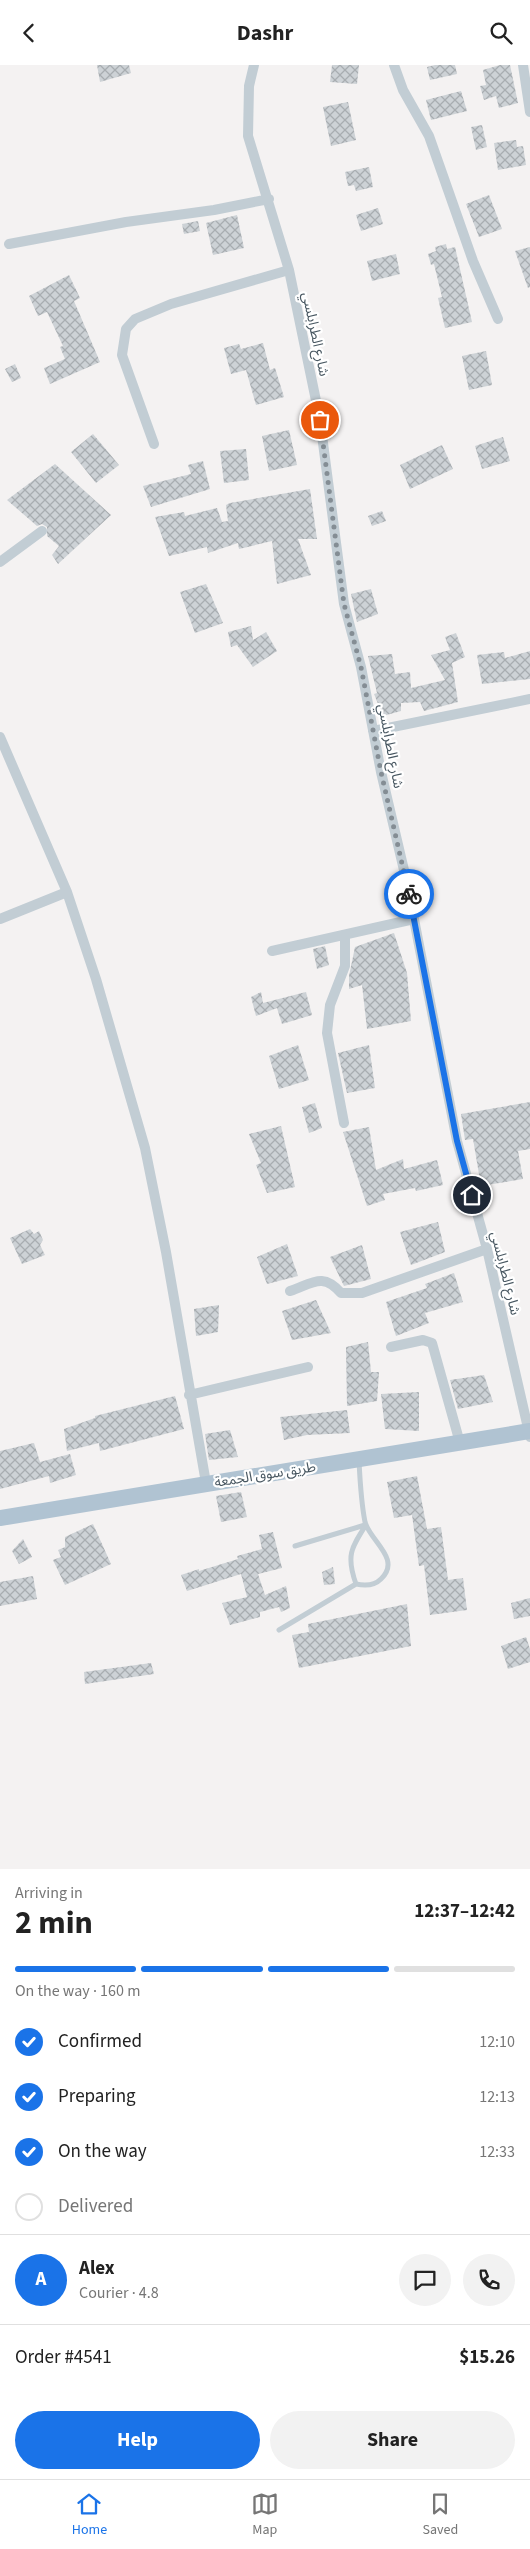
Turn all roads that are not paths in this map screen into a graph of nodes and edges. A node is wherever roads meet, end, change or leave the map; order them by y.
1 (254, 65) edge
2 (394, 65) edge
3 (523, 65) edge
4 (530, 112) edge
5 (269, 199) junction
6 (9, 244) dead end
7 (289, 270) junction
8 (498, 319) dead end
9 (154, 444) dead end
10 (42, 531) dead end
11 (0, 563) edge
12 (530, 699) edge
13 (373, 731) junction
14 (0, 737) edge
15 (67, 892) junction
16 (0, 919) edge
17 (414, 919) junction
18 (345, 935) junction
19 (272, 951) dead end
20 (344, 1123) dead end
21 (487, 1249) junction
22 (290, 1291) dead end
23 (391, 1347) dead end
24 (308, 1367) dead end
25 (189, 1395) junction
26 (529, 1434) edge
27 (460, 1443) junction
28 (359, 1459) junction
29 (206, 1483) junction
30 (0, 1518) edge
31 (366, 1525) junction
32 (295, 1546) dead end
33 (356, 1584) junction
34 (279, 1630) dead end

1 - 5 street, شارع الطرابلسي
2 - 8 street
3 - 4 street
5 - 6 street
5 - 7 street, شارع الطرابلسي
7 - 9 street
7 - 13 street, شارع الطرابلسي
10 - 11 street
12 - 13 street
13 - 17 street, شارع الطرابلسي
14 - 15 street
15 - 16 street
15 - 25 street
17 - 18 street
17 - 21 street, شارع الطرابلسي
18 - 19 street
18 - 20 street
21 - 22 street
21 - 26 street, شارع الطرابلسي
23 - 27 street
24 - 25 street
25 - 29 street
26 - 27 main road, طريق سوق الجمعة
27 - 28 main road, طريق سوق الجمعة
28 - 29 main road, طريق سوق الجمعة
28 - 31 lane
29 - 30 main road, طريق سوق الجمعة
31 - 32 lane
31 - 33 lane
31 - 33 lane
33 - 34 lane

